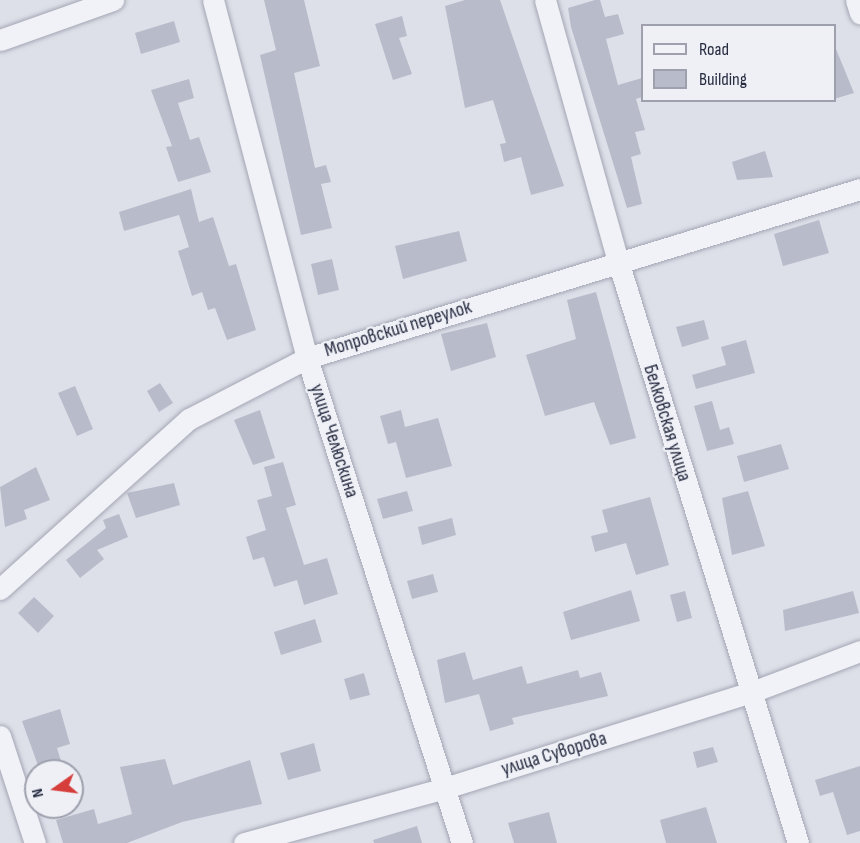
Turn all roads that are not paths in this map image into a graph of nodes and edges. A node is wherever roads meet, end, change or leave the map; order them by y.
1 (113, 0) edge
2 (213, 0) edge
3 (545, 0) edge
4 (856, 0) edge
5 (84, 5) edge
6 (860, 13) edge
7 (0, 40) edge
8 (860, 189) edge
9 (618, 261) junction
10 (308, 358) junction
11 (0, 589) edge
12 (860, 651) edge
13 (749, 693) junction
14 (0, 736) edge
15 (445, 788) junction
16 (35, 843) edge
17 (244, 843) edge
18 (462, 843) edge
19 (798, 843) edge

1 - 5 street
2 - 10 street, улица Челюскина
3 - 9 street, Белковская улица
4 - 6 street
5 - 7 street
8 - 9 street, Мопровский переулок
9 - 10 street, Мопровский переулок
9 - 13 street, Белковская улица
10 - 11 street, Мопровский переулок
10 - 15 street, улица Челюскина
12 - 13 street, улица Суворова
13 - 15 street, улица Суворова
13 - 19 street, Белковская улица
14 - 16 street
15 - 17 street, улица Суворова
15 - 18 street, улица Челюскина

